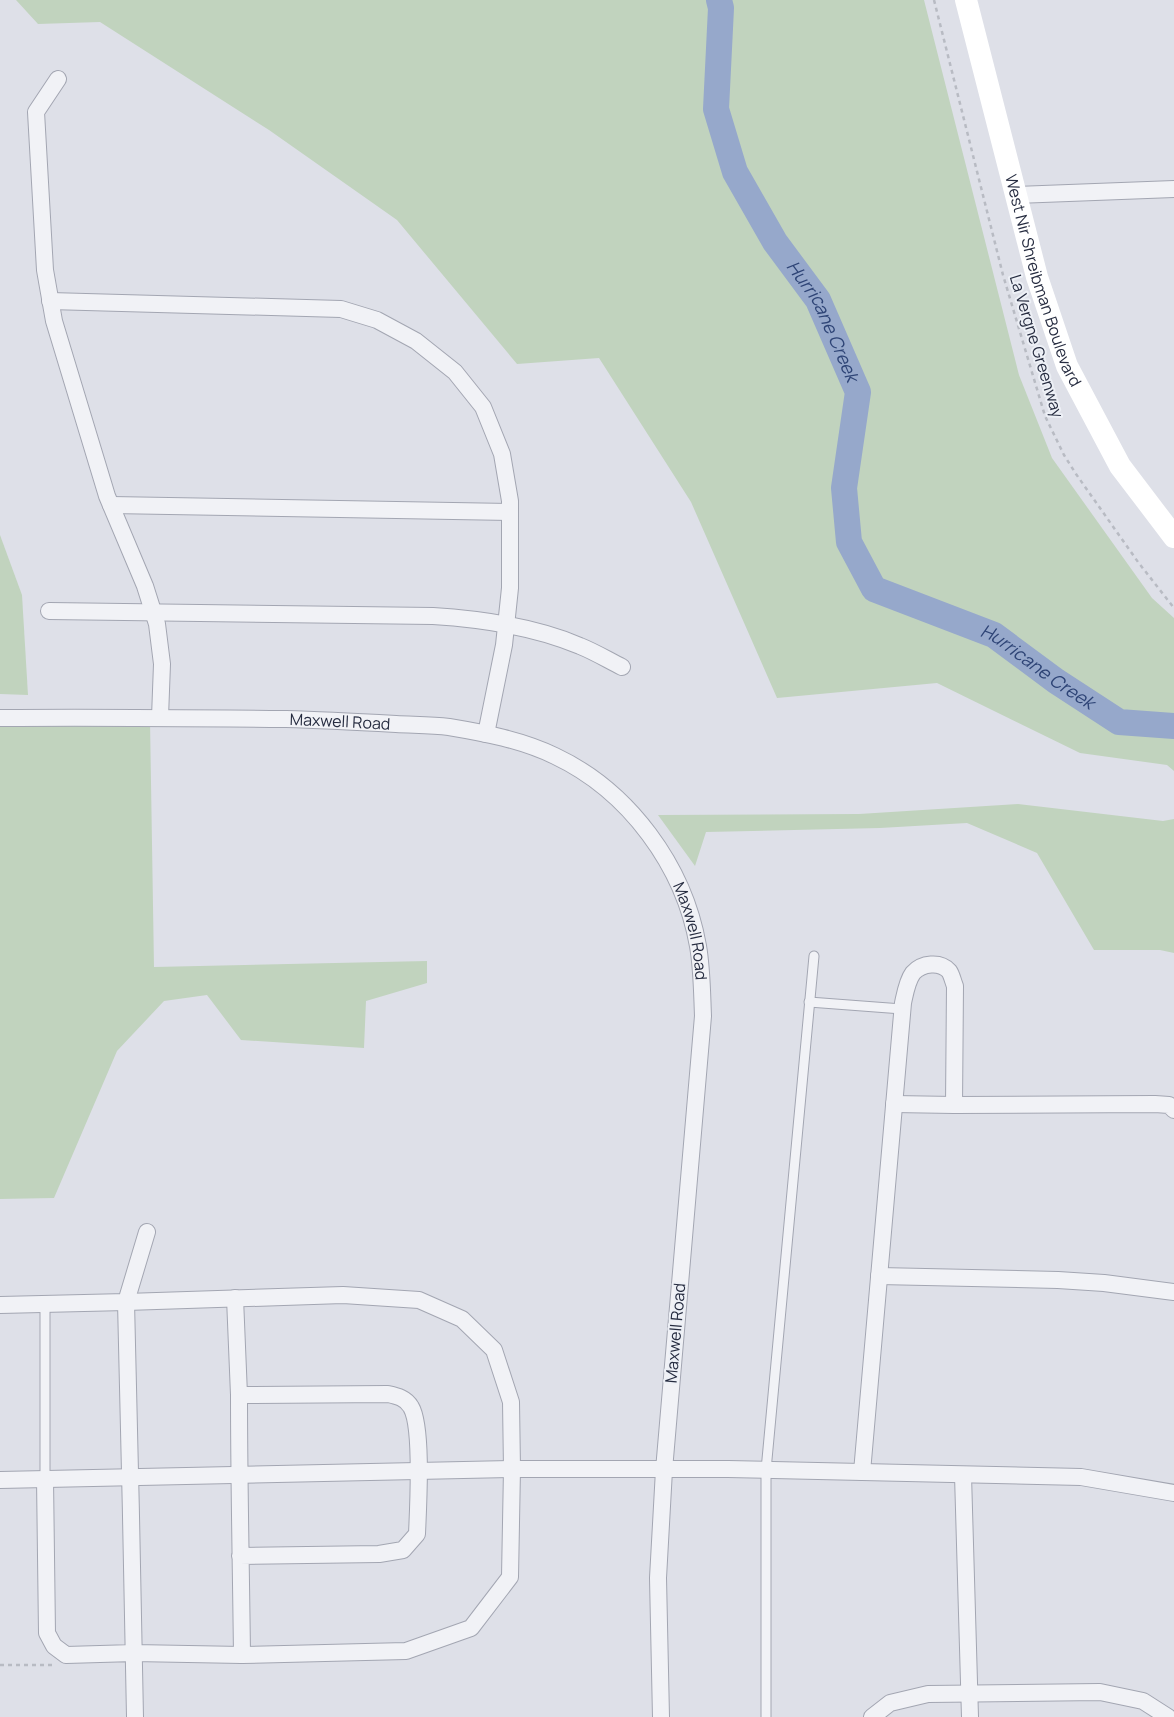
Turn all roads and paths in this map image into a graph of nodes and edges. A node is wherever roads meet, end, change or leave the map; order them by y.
1 (934, 0) edge
2 (966, 0) edge
3 (58, 79) dead end
4 (1174, 189) edge
5 (1016, 195) junction
6 (50, 301) junction
7 (111, 505) junction
8 (510, 512) junction
9 (1174, 537) edge
10 (1174, 608) edge
11 (49, 611) dead end
12 (154, 612) junction
13 (506, 626) junction
14 (622, 666) dead end
15 (160, 717) junction
16 (0, 718) edge
17 (486, 734) junction
18 (814, 956) dead end
19 (809, 1002) junction
20 (902, 1009) junction
21 (894, 1104) junction
22 (954, 1105) junction
23 (1174, 1110) edge
24 (146, 1232) dead end
25 (879, 1276) junction
26 (1174, 1286) edge
27 (1174, 1292) edge
28 (235, 1298) junction
29 (126, 1302) junction
30 (45, 1304) junction
31 (0, 1305) edge
32 (239, 1396) junction
33 (512, 1469) junction
34 (664, 1470) junction
35 (766, 1470) junction
36 (418, 1471) junction
37 (862, 1472) junction
38 (239, 1475) junction
39 (963, 1475) junction
40 (130, 1477) junction
41 (45, 1479) junction
42 (0, 1480) edge
43 (1174, 1493) edge
44 (240, 1556) junction
45 (134, 1653) junction
46 (242, 1656) junction
47 (969, 1694) junction
48 (135, 1717) edge
49 (660, 1717) edge
50 (766, 1717) edge
51 (872, 1717) edge
52 (970, 1717) edge
53 (1168, 1717) edge

1 - 10 path, La Vergne Greenway
2 - 5 main road, West Nir Shreibman Boulevard
3 - 6 street
4 - 5 street
5 - 9 main road, West Nir Shreibman Boulevard
6 - 7 street
6 - 8 street
7 - 8 street
7 - 12 street
8 - 13 street
11 - 12 street
12 - 13 street
12 - 15 street
13 - 14 street
13 - 17 street
15 - 16 street, Maxwell Road
15 - 17 street, Maxwell Road
17 - 34 street, Maxwell Road
18 - 19 lane
19 - 20 lane
19 - 35 lane
20 - 21 street
20 - 22 street
21 - 22 street
21 - 25 street
22 - 23 street
24 - 29 street
25 - 27 street
25 - 37 street
26 - 27 street
28 - 29 street
28 - 32 street
28 - 33 street
29 - 30 street
29 - 40 street
30 - 31 street
30 - 41 lane
32 - 36 street
32 - 38 street
33 - 34 street
33 - 36 street
33 - 46 street
34 - 35 street
34 - 49 street, Maxwell Road
35 - 37 street
35 - 50 lane
36 - 38 street
36 - 44 street
37 - 39 street
38 - 40 street
38 - 44 street
39 - 43 street
39 - 47 street
40 - 41 street
40 - 45 street
41 - 42 street
41 - 45 street
44 - 46 street
45 - 46 street
45 - 48 street
47 - 51 street
47 - 52 street
47 - 53 street

